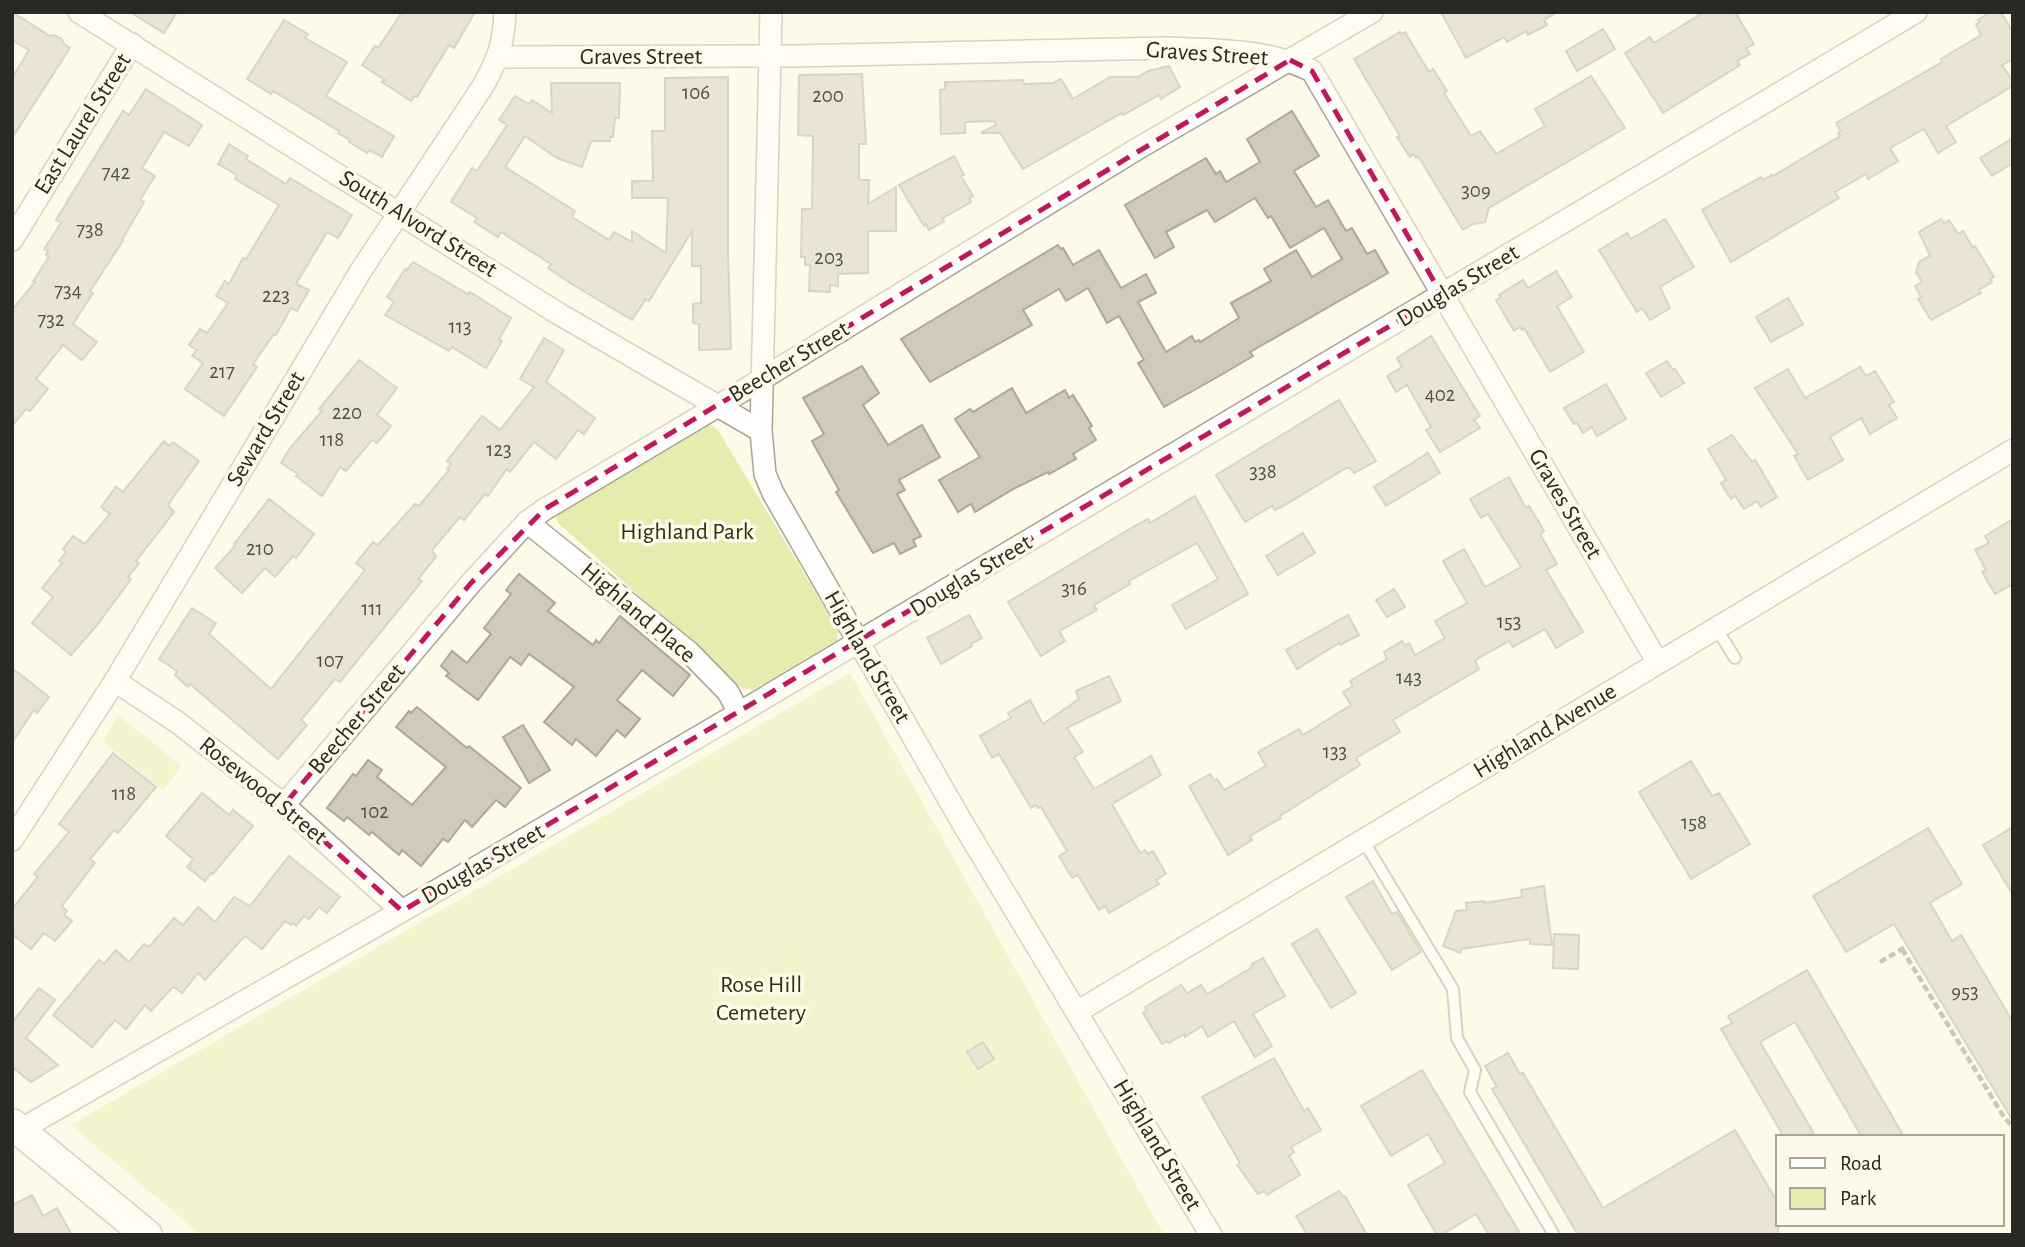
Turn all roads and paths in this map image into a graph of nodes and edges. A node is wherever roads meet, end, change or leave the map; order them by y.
1 (79, 12) edge
2 (505, 12) edge
3 (771, 12) edge
4 (1371, 12) edge
5 (1916, 12) edge
6 (132, 44) junction
7 (771, 56) junction
8 (499, 57) junction
9 (1290, 60) junction
10 (400, 212) junction
11 (12, 240) edge
12 (1442, 296) junction
13 (763, 378) junction
14 (718, 406) junction
15 (761, 431) junction
16 (2013, 450) edge
17 (527, 522) junction
18 (1716, 628) junction
19 (859, 643) junction
20 (1735, 658) dead end
21 (1658, 663) junction
22 (115, 681) junction
23 (739, 713) junction
24 (284, 805) junction
25 (12, 840) edge
26 (1363, 840) junction
27 (402, 911) junction
28 (1880, 962) dead end
29 (1077, 1012) junction
30 (16, 1127) edge
31 (2013, 1128) edge
32 (147, 1235) edge
33 (1211, 1235) edge
34 (1554, 1235) edge

1 - 6 street, South Alvord Street
2 - 8 street, Seward Street
3 - 7 street, Highland Street
4 - 9 street, Beecher Street
5 - 12 street, Douglas Street
6 - 10 street, South Alvord Street
6 - 11 street, East Laurel Street
7 - 8 street, Graves Street
7 - 9 street, Graves Street
7 - 13 street, Highland Street
8 - 10 street, Seward Street
9 - 12 street, Graves Street
9 - 13 street, Beecher Street
10 - 14 street, South Alvord Street
10 - 22 street, Seward Street
12 - 19 street, Douglas Street
12 - 21 street, Graves Street
13 - 14 street, Beecher Street
13 - 15 street, Highland Street
14 - 15 street, South Alvord Street
14 - 17 street, Beecher Street
15 - 19 street, Highland Street
16 - 18 street, Highland Avenue
17 - 23 street, Highland Place
17 - 24 street, Beecher Street
18 - 20 lane
18 - 21 street, Highland Avenue
19 - 23 street, Douglas Street
19 - 29 street, Highland Street
21 - 26 street, Highland Avenue
22 - 24 street, Rosewood Street
22 - 25 street, Seward Street
23 - 27 street, Douglas Street
24 - 27 street, Rosewood Street
26 - 29 street, Highland Avenue
26 - 34 lane
27 - 30 street, Douglas Street
28 - 31 path
29 - 33 street, Highland Street
30 - 32 street

